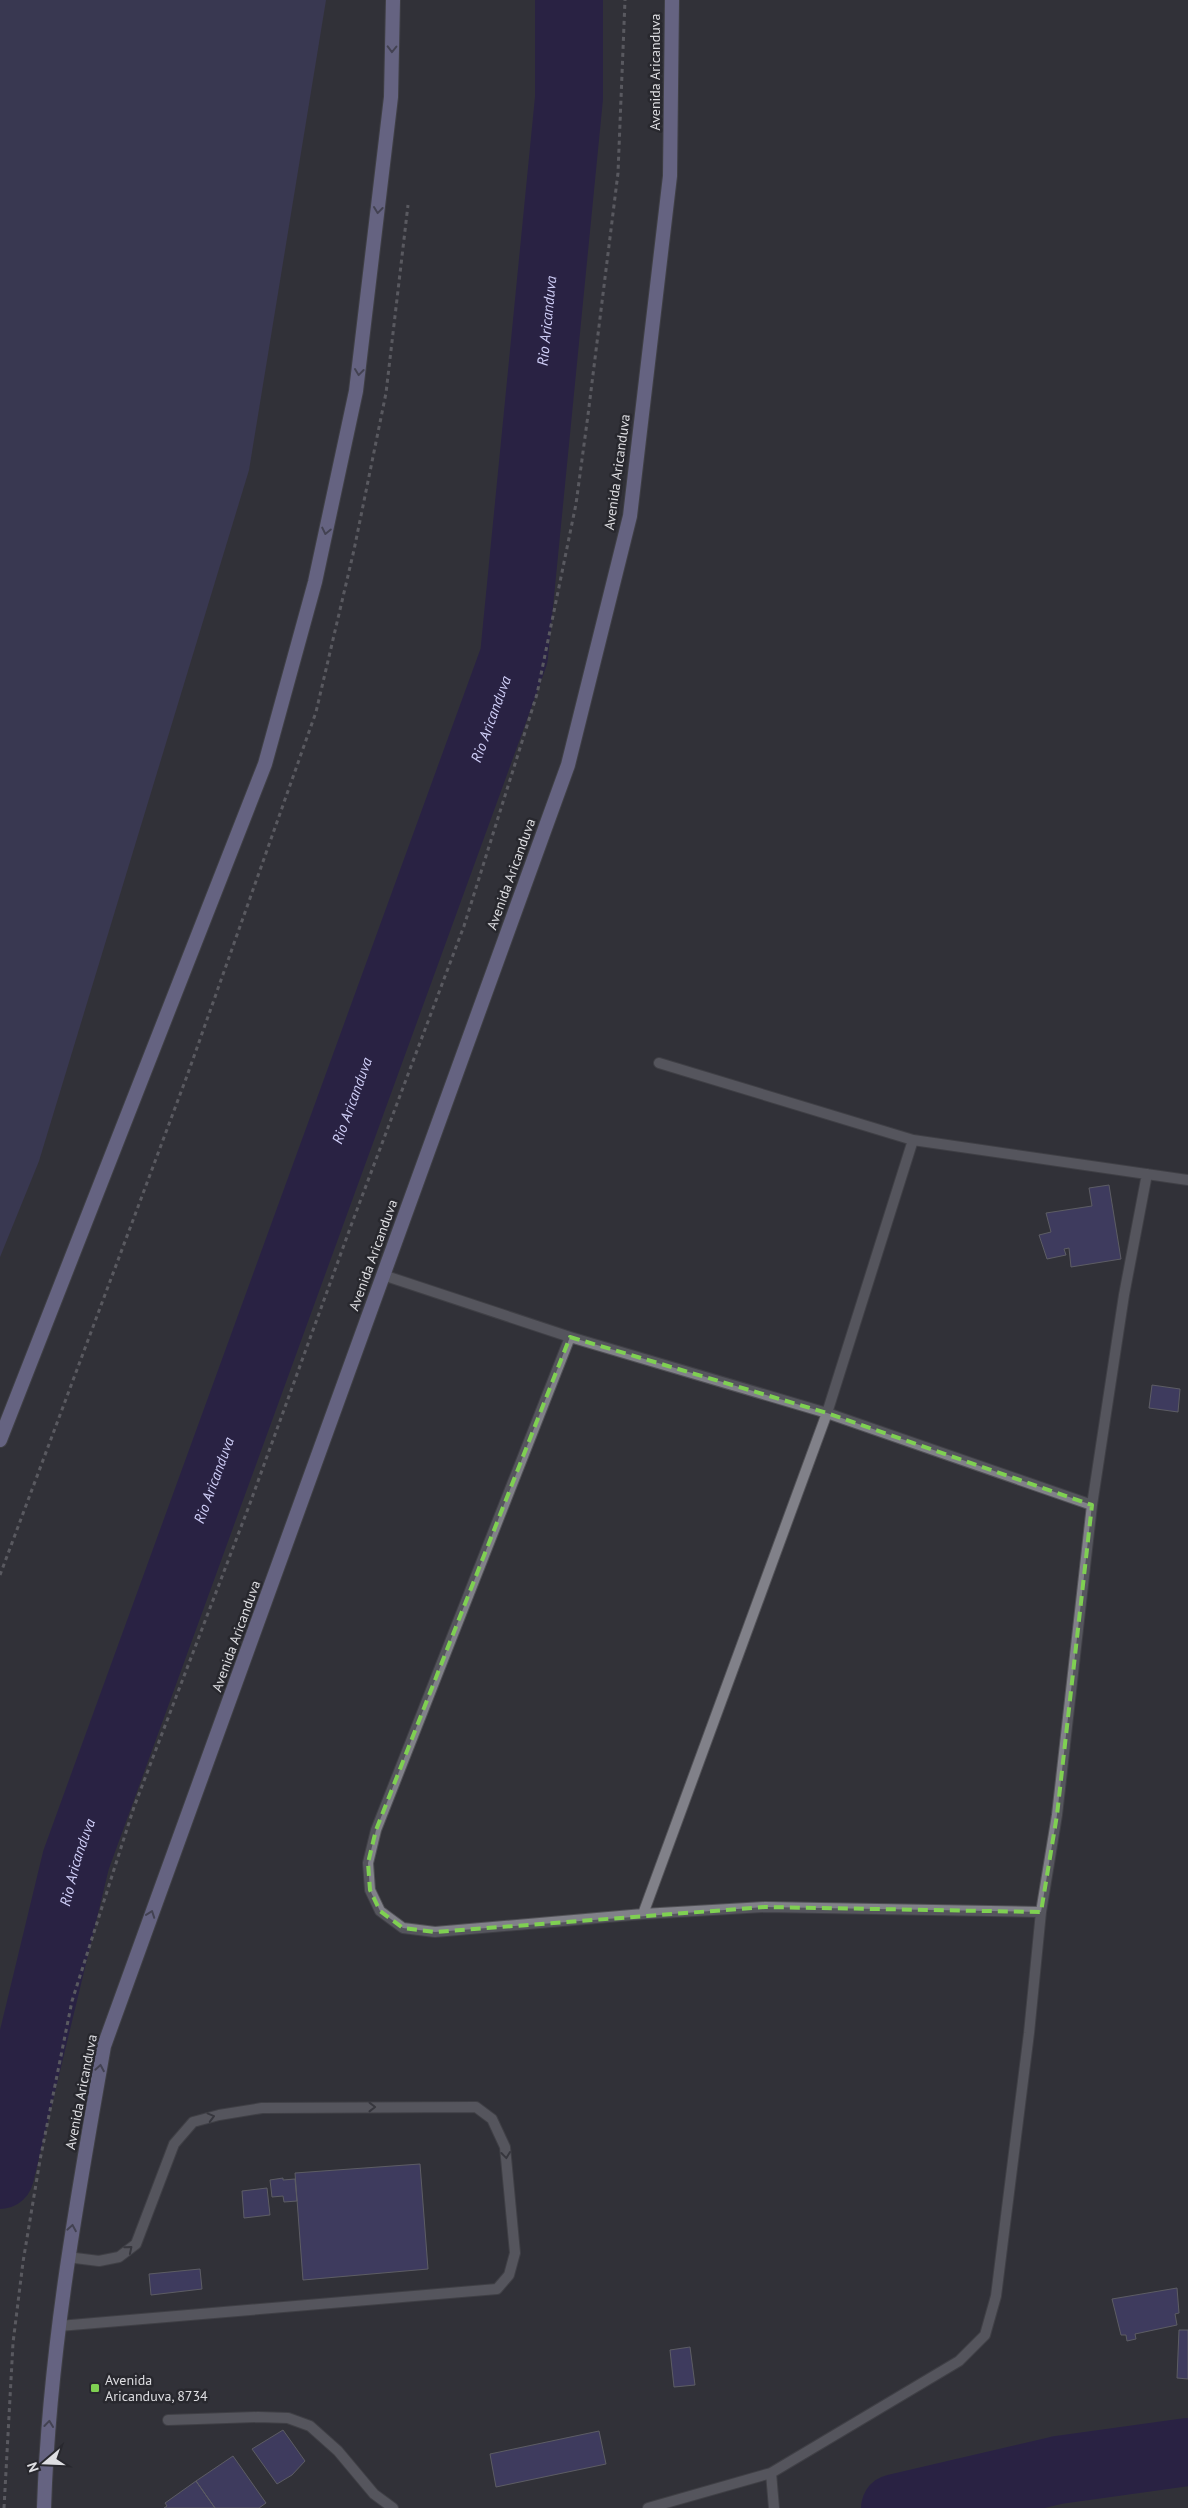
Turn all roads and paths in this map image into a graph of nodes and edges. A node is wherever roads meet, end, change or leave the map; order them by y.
1 (393, 0) edge
2 (625, 0) edge
3 (672, 0) edge
4 (660, 1063) dead end
5 (913, 1140) junction
6 (1147, 1174) junction
7 (1188, 1180) edge
8 (383, 1275) junction
9 (570, 1338) junction
10 (826, 1414) junction
11 (0, 1440) edge
12 (1092, 1505) junction
13 (1041, 1912) junction
14 (643, 1914) junction
15 (67, 2256) junction
16 (59, 2326) junction
17 (168, 2420) dead end
18 (771, 2473) junction
19 (4, 2508) edge
20 (44, 2508) edge
21 (393, 2508) edge
22 (648, 2508) edge
23 (774, 2508) edge

1 -> 11 highway
2 - 19 path
3 - 8 highway, Avenida Aricanduva
4 - 5 street
5 - 6 street
5 - 10 street
6 - 7 street
6 - 12 street
8 - 9 street
15 -> 8 highway, Avenida Aricanduva
9 - 10 street
9 - 14 street
10 - 12 street
10 - 14 street
12 - 13 street
13 - 14 street
13 - 18 street
15 - 16 highway, Avenida Aricanduva
15 -> 16 street
20 -> 16 highway, Avenida Aricanduva
17 - 21 street
18 - 22 street
18 - 23 street

